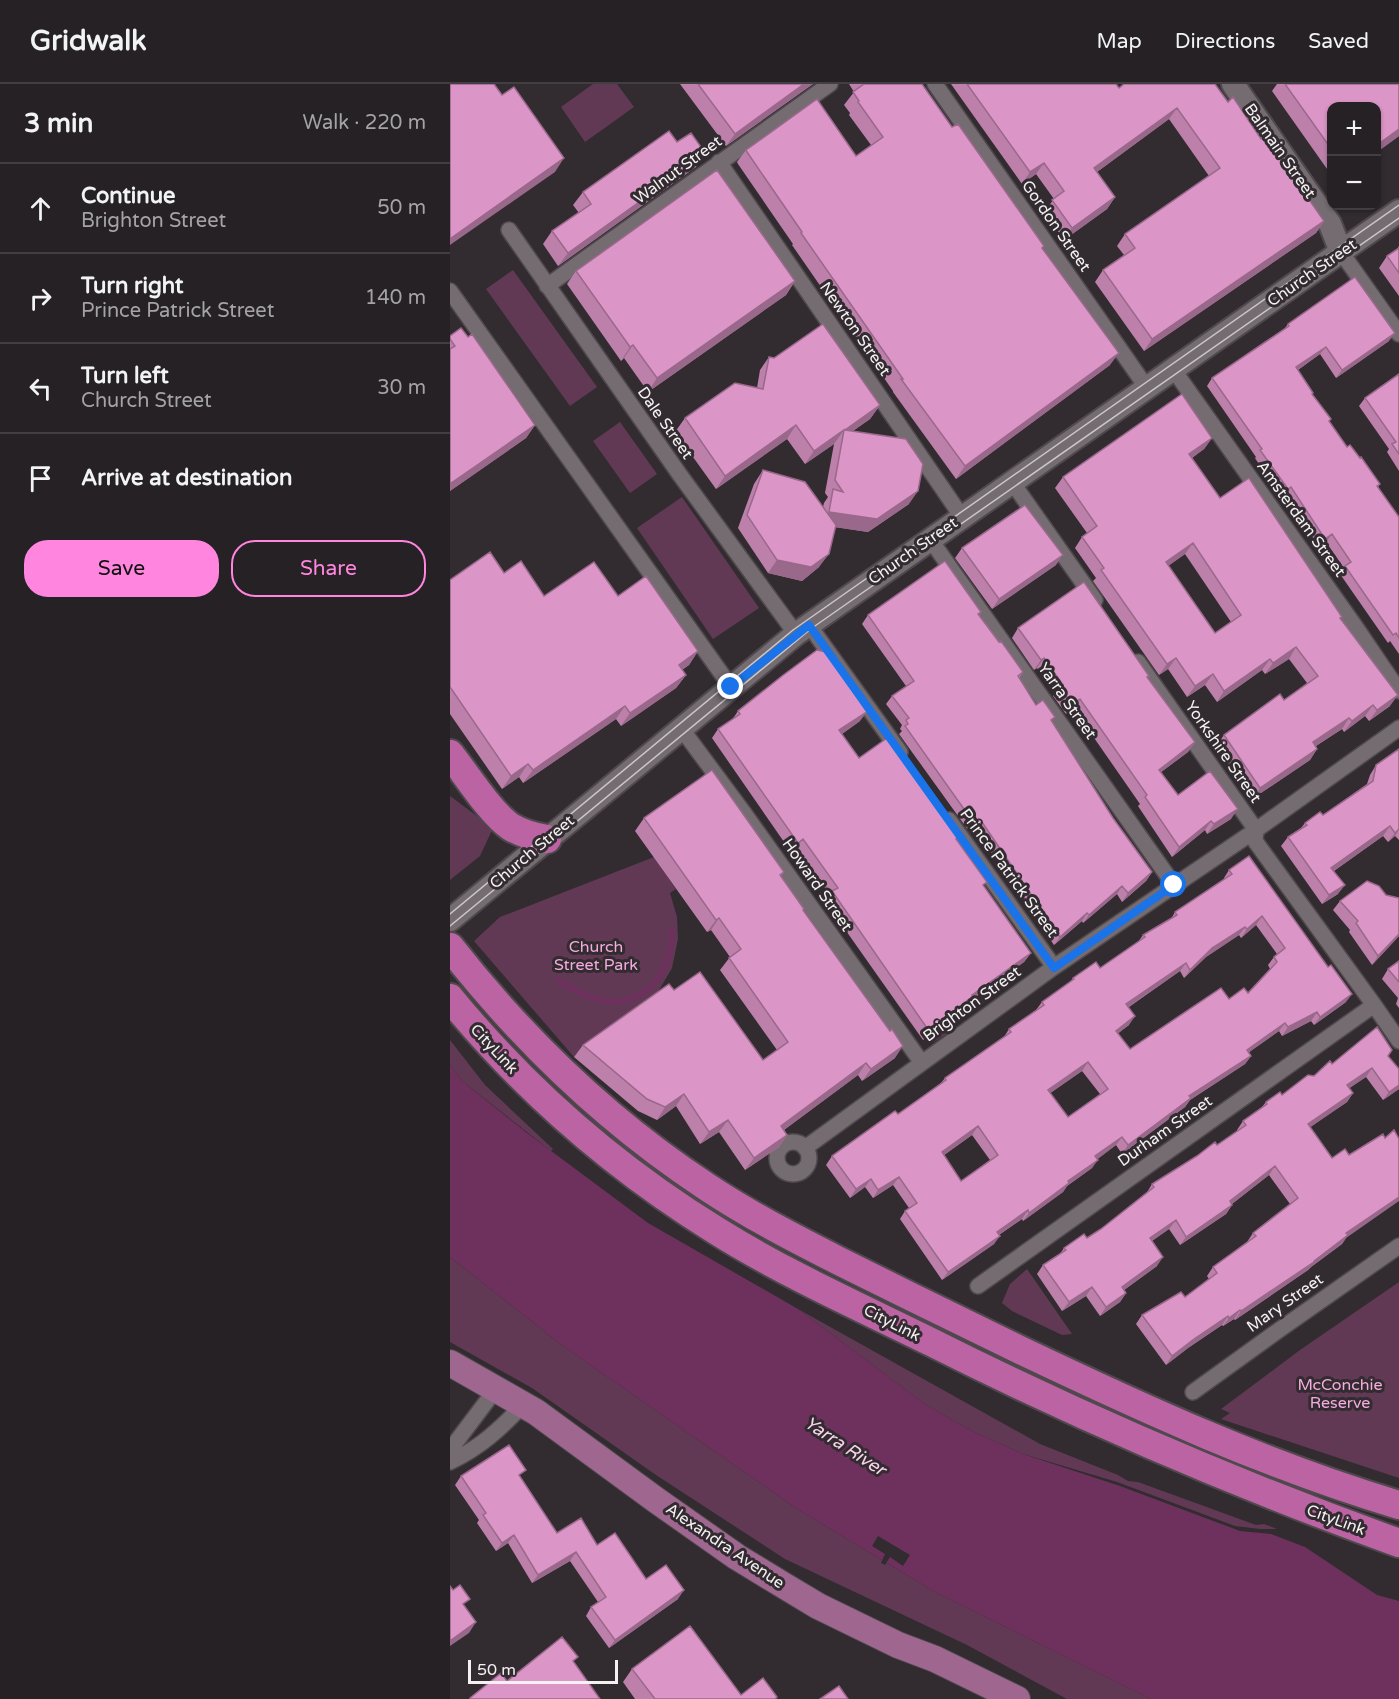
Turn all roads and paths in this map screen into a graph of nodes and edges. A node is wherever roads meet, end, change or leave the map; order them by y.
1 (830, 84) edge
2 (935, 84) edge
3 (1233, 84) edge
4 (719, 162) junction
5 (1399, 211) edge
6 (509, 230) dead end
7 (1341, 252) junction
8 (547, 286) junction
9 (450, 291) edge
10 (1399, 334) edge
11 (1173, 369) junction
12 (1147, 388) junction
13 (1012, 482) junction
14 (962, 517) junction
15 (930, 538) junction
16 (1101, 609) edge
17 (802, 629) junction
18 (1128, 648) edge
19 (731, 687) junction
20 (1399, 691) edge
21 (681, 728) junction
22 (1399, 728) edge
23 (450, 754) edge
24 (907, 761) edge
25 (941, 809) edge
26 (1256, 830) junction
27 (547, 839) junction
28 (1174, 885) junction
29 (452, 918) edge
30 (450, 947) edge
31 (1054, 968) junction
32 (450, 998) edge
33 (1374, 1005) junction
34 (1399, 1041) edge
35 (922, 1063) junction
36 (805, 1148) dead end
37 (1399, 1246) edge
38 (978, 1286) dead end
39 (450, 1363) edge
40 (496, 1389) junction
41 (1193, 1392) dead end
42 (523, 1405) junction
43 (450, 1450) edge
44 (450, 1462) edge
45 (1399, 1505) edge
46 (1399, 1543) edge
47 (1017, 1699) edge

1 - 4 street, Walnut Street
2 - 12 street, Gordon Street
3 - 7 main road, Balmain Street
4 - 8 street, Walnut Street
4 - 14 street, Newton Street
5 - 7 main road, Church Street
6 - 8 street, Dale Street
7 - 10 street
7 - 11 main road, Church Street
8 - 17 street, Dale Street
9 - 19 street
11 - 12 main road, Church Street
11 - 20 street, Amsterdam Street
12 - 13 main road, Church Street
13 - 14 main road, Church Street
13 - 16 street
14 - 15 main road, Church Street
15 - 17 main road, Church Street
15 - 28 street, Yarra Street
17 - 19 main road, Church Street
17 - 24 street
18 - 26 street, Yorkshire Street
19 - 21 main road, Church Street
21 - 27 main road, Church Street
21 - 35 street, Howard Street
22 - 26 street, Brighton Street
23 - 27 highway
25 - 31 street, Prince Patrick Street
26 - 28 street, Brighton Street
26 - 33 street, Yorkshire Street
27 - 29 main road, Church Street
28 - 31 street, Brighton Street
30 - 45 highway
31 - 35 street, Brighton Street
32 - 46 highway, CityLink
33 - 34 street, Yorkshire Street
33 - 38 street, Durham Street
35 - 36 street, Brighton Street
37 - 41 street, Mary Street
39 - 40 main road, Alexandra Avenue
40 - 42 main road, Alexandra Avenue
40 - 43 street
42 - 44 street
42 - 47 main road, Alexandra Avenue

